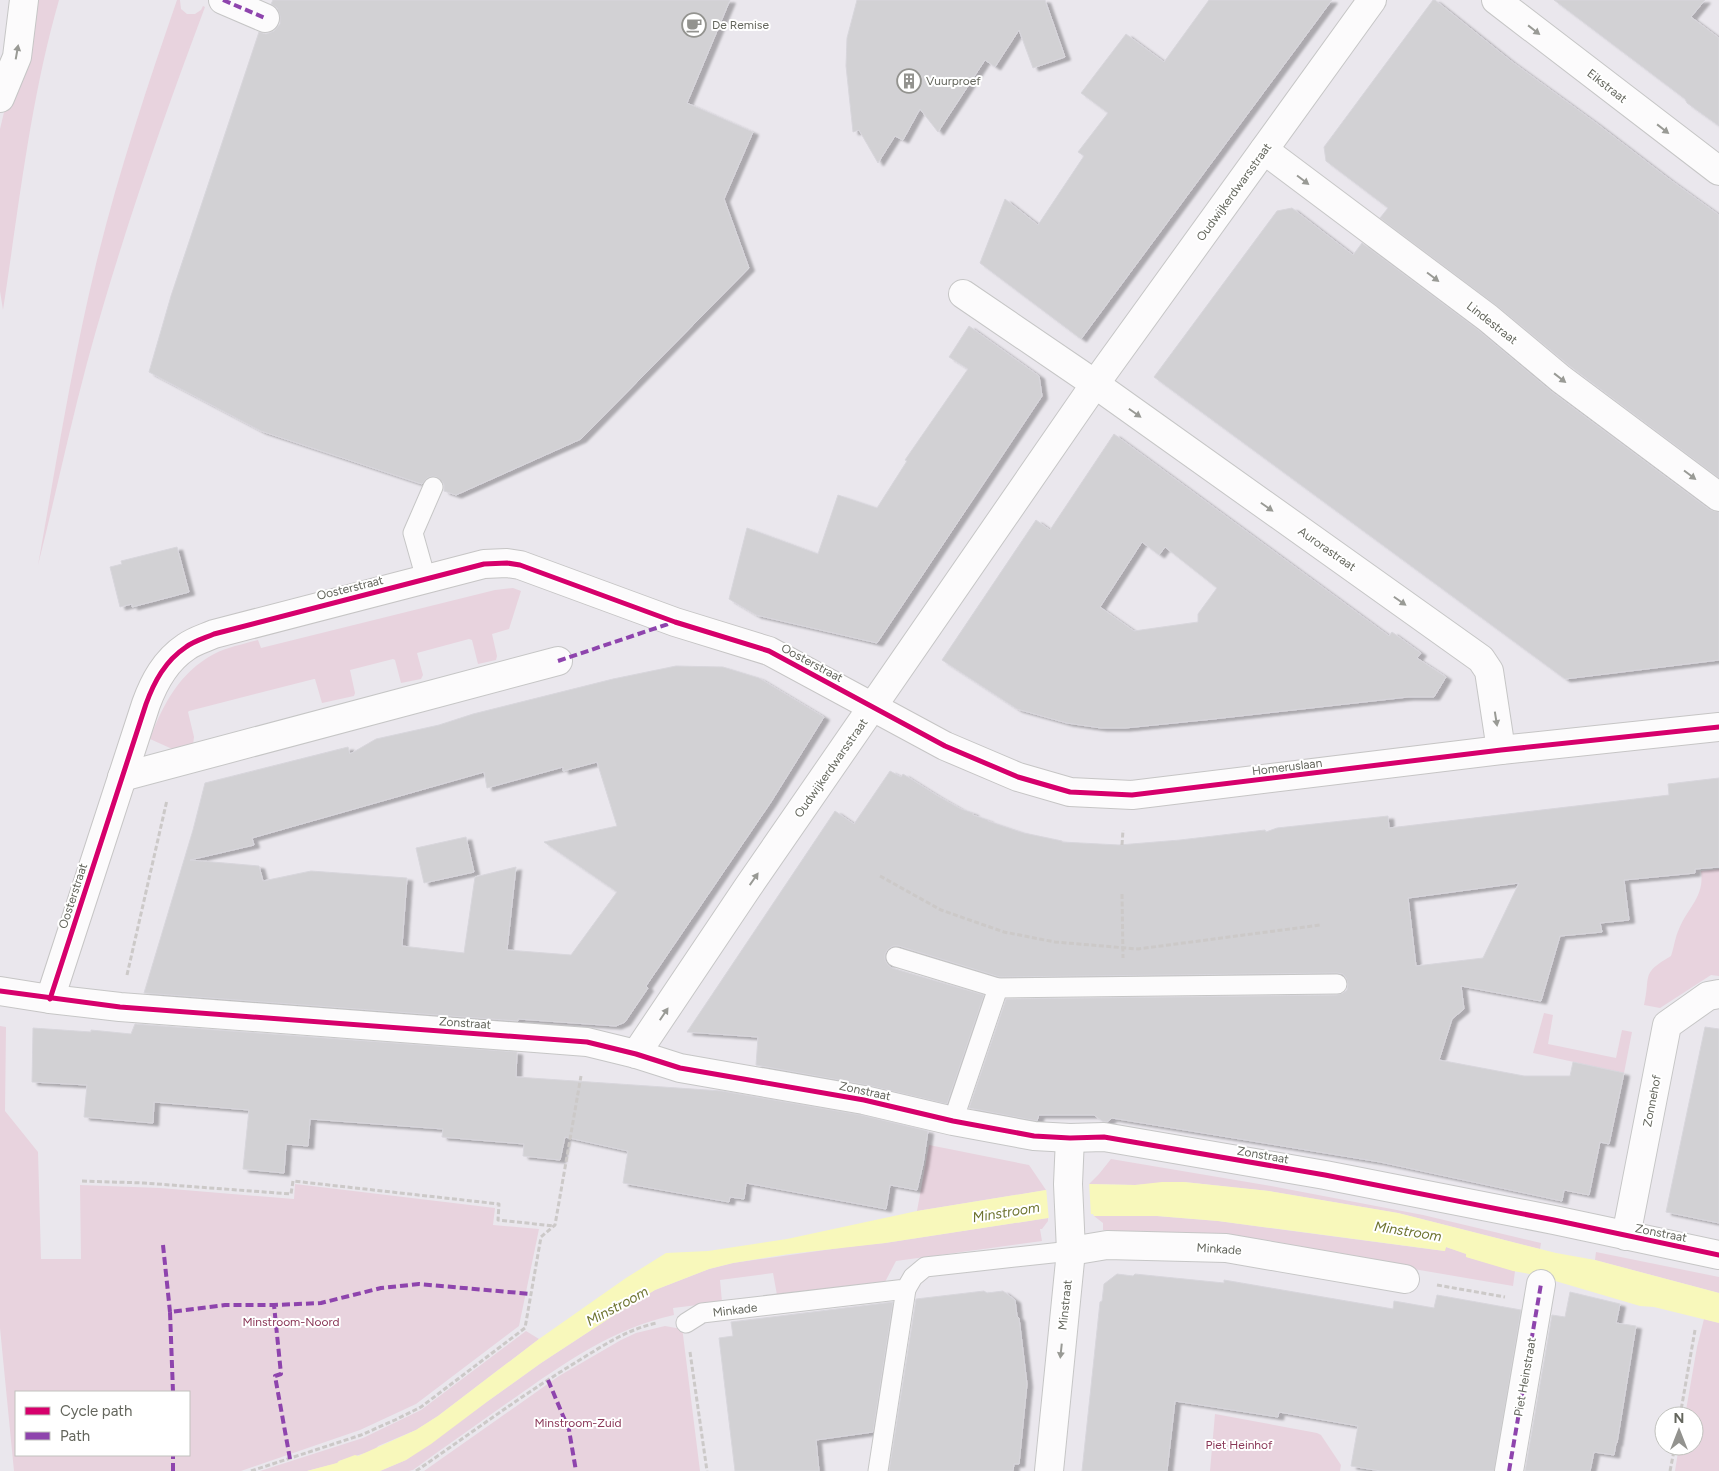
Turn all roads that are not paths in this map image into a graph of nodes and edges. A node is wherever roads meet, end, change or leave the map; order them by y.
1 (24, 0) edge
2 (223, 0) edge
3 (1372, 0) edge
4 (1496, 0) edge
5 (265, 18) dead end
6 (0, 98) edge
7 (1264, 150) junction
8 (1719, 171) edge
9 (963, 294) dead end
10 (1095, 384) junction
11 (433, 487) dead end
12 (1719, 496) edge
13 (426, 579) junction
14 (558, 661) dead end
15 (873, 708) junction
16 (1719, 727) edge
17 (1501, 750) junction
18 (122, 777) junction
19 (896, 957) dead end
20 (1337, 984) dead end
21 (998, 988) junction
22 (0, 991) edge
23 (1719, 994) edge
24 (50, 999) junction
25 (636, 1054) junction
26 (953, 1121) junction
27 (1070, 1138) junction
28 (1626, 1236) junction
29 (1071, 1251) junction
30 (1719, 1255) edge
31 (1405, 1279) road end
32 (906, 1290) junction
33 (1540, 1294) road end
34 (686, 1322) road end
35 (878, 1471) edge
36 (1049, 1471) edge
37 (1509, 1471) edge

6 -> 1 street
2 - 5 street
3 - 7 street, Oudwijkerdwarsstraat
4 -> 8 street, Eikstraat
7 - 10 street, Oudwijkerdwarsstraat
7 -> 12 street, Lindestraat
9 - 10 street
10 - 15 street, Oudwijkerdwarsstraat
10 -> 17 street, Aurorastraat
11 - 13 lane
13 - 15 street, Oosterstraat
13 - 18 street, Oosterstraat
14 - 18 street
15 - 17 street, Homeruslaan
25 -> 15 street, Oudwijkerdwarsstraat
16 - 17 street, Homeruslaan
18 - 24 street, Oosterstraat
19 - 21 lane
20 - 21 lane
21 - 26 lane
22 - 24 street, Zonstraat
23 - 28 street, Zonnehof
24 - 25 street, Zonstraat
25 - 26 street, Zonstraat
26 - 27 street, Zonstraat
27 - 28 street, Zonstraat
27 - 29 street, Minstraat
28 - 30 street, Zonstraat
29 - 31 street, Minkade
29 - 32 lane, Minkade
29 -> 36 street, Minstraat
32 - 34 lane, Minkade
32 - 35 lane
33 - 37 street, Piet Heinstraat

